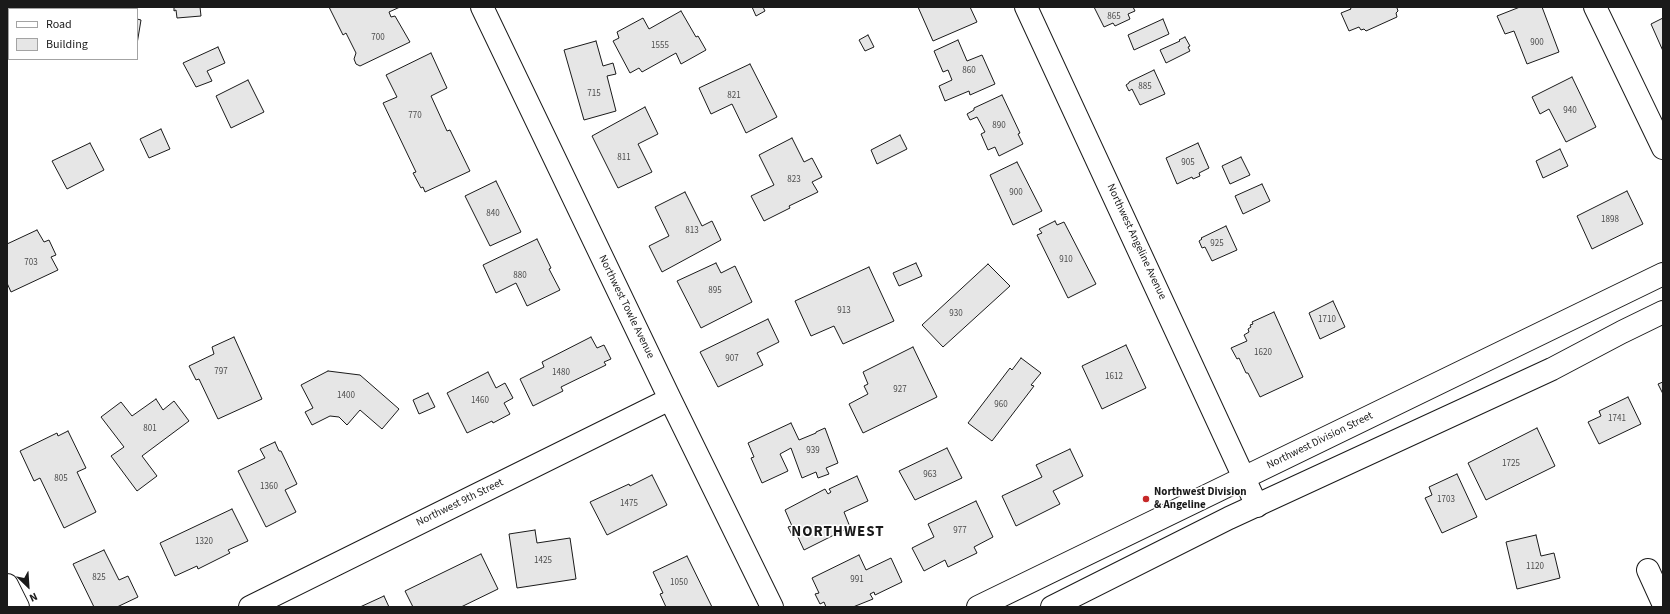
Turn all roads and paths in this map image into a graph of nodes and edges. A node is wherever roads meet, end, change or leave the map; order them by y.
1 (1026, 7) edge
2 (1595, 7) edge
3 (486, 8) edge
4 (1663, 148) edge
5 (1663, 274) edge
6 (1663, 312) edge
7 (670, 399) junction
8 (1244, 478) junction
9 (1257, 506) junction
10 (1648, 570) dead end
11 (7, 585) edge
12 (1663, 603) edge
13 (18, 607) edge
14 (250, 607) edge
15 (772, 607) edge
16 (978, 607) edge
17 (1052, 607) edge

1 - 8 street, Northwest Angeline Avenue
2 - 4 street
3 - 7 street, Northwest Towle Avenue
5 - 8 street, Northwest Division Street
6 - 9 street
7 - 14 street, Northwest 9th Street
7 - 15 street, Northwest Towle Avenue
8 - 9 street, Northwest Angeline Avenue
8 - 16 street, Northwest Division Street
9 - 17 street
10 - 12 street
11 - 13 street

